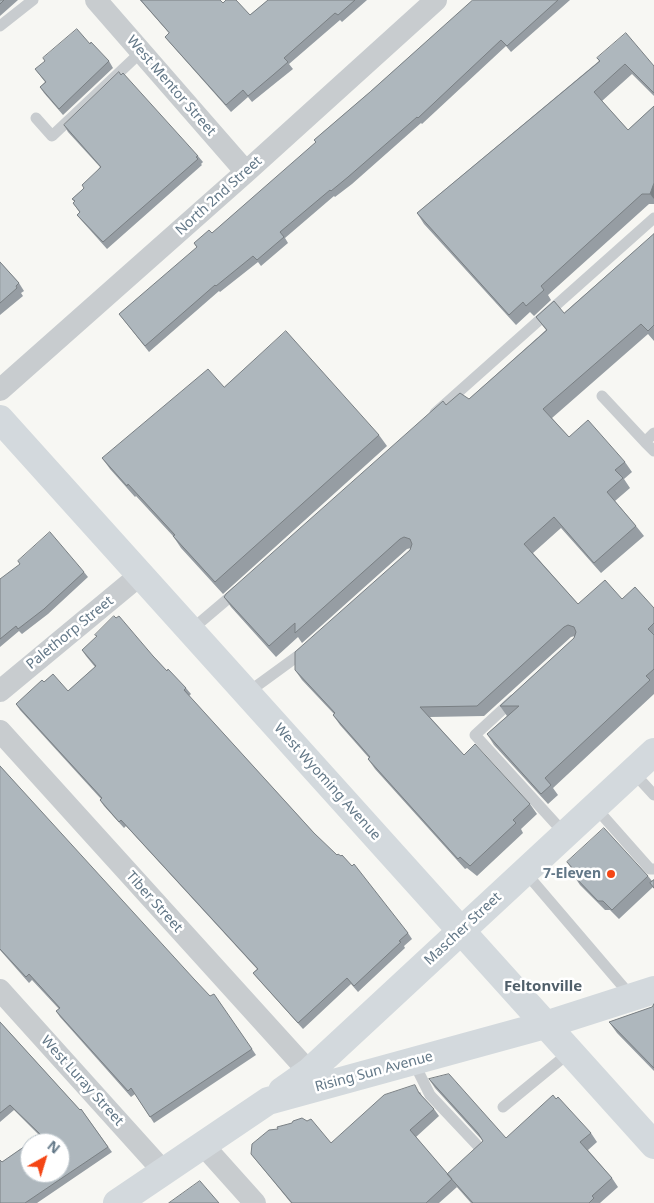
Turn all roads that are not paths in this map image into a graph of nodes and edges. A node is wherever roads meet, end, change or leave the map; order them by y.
1 (32, 0) edge
2 (96, 0) edge
3 (436, 0) edge
4 (0, 26) edge
5 (141, 52) junction
6 (36, 118) dead end
7 (246, 172) junction
8 (654, 218) edge
9 (0, 390) edge
10 (602, 396) dead end
11 (426, 422) edge
12 (9, 428) edge
13 (654, 433) edge
14 (645, 442) junction
15 (654, 451) edge
16 (140, 575) junction
17 (242, 586) edge
18 (191, 630) junction
19 (314, 643) edge
20 (0, 691) edge
21 (247, 693) junction
22 (518, 696) edge
23 (0, 732) edge
24 (654, 752) edge
25 (632, 772) junction
26 (654, 795) edge
27 (595, 807) junction
28 (565, 834) junction
29 (654, 869) edge
30 (525, 872) junction
31 (461, 931) junction
32 (0, 990) edge
33 (643, 993) edge
34 (546, 1025) junction
35 (570, 1052) junction
36 (413, 1061) junction
37 (309, 1072) junction
38 (268, 1101) junction
39 (503, 1107) dead end
40 (203, 1145) junction
41 (654, 1145) edge
42 (479, 1147) edge
43 (164, 1172) junction
44 (117, 1203) edge
45 (255, 1203) edge

1 - 4 lane
2 - 5 street, West Mentor Street
3 - 7 street, North 2nd Street
5 - 6 lane
5 - 7 street, West Mentor Street
7 - 9 street, North 2nd Street
8 - 11 lane
10 - 14 lane
12 - 16 street, West Wyoming Avenue
13 - 14 lane
14 - 15 lane
16 - 18 street, West Wyoming Avenue
16 - 20 street, Palethorp Street
17 - 18 lane
18 - 21 street, West Wyoming Avenue
19 - 21 lane
21 - 31 street, West Wyoming Avenue
22 - 28 lane
23 - 37 street, Tiber Street
24 - 25 street, Mascher Street
25 - 26 lane
25 - 27 street, Mascher Street
27 - 28 street, Mascher Street
27 - 29 lane
28 - 30 street, Mascher Street
30 - 31 street, Mascher Street
30 - 33 lane
31 - 34 street, West Wyoming Avenue
31 - 37 street, Mascher Street
32 - 43 street, West Luray Street
33 - 34 street, Rising Sun Avenue
34 - 35 street, West Wyoming Avenue
34 - 36 street, Rising Sun Avenue
35 - 39 lane
35 - 41 street, West Wyoming Avenue
36 - 38 street, Rising Sun Avenue
36 - 42 lane
37 - 38 street, Mascher Street
38 - 40 street, Rising Sun Avenue
40 - 43 street, Rising Sun Avenue
40 - 45 street
43 - 44 street, Rising Sun Avenue

